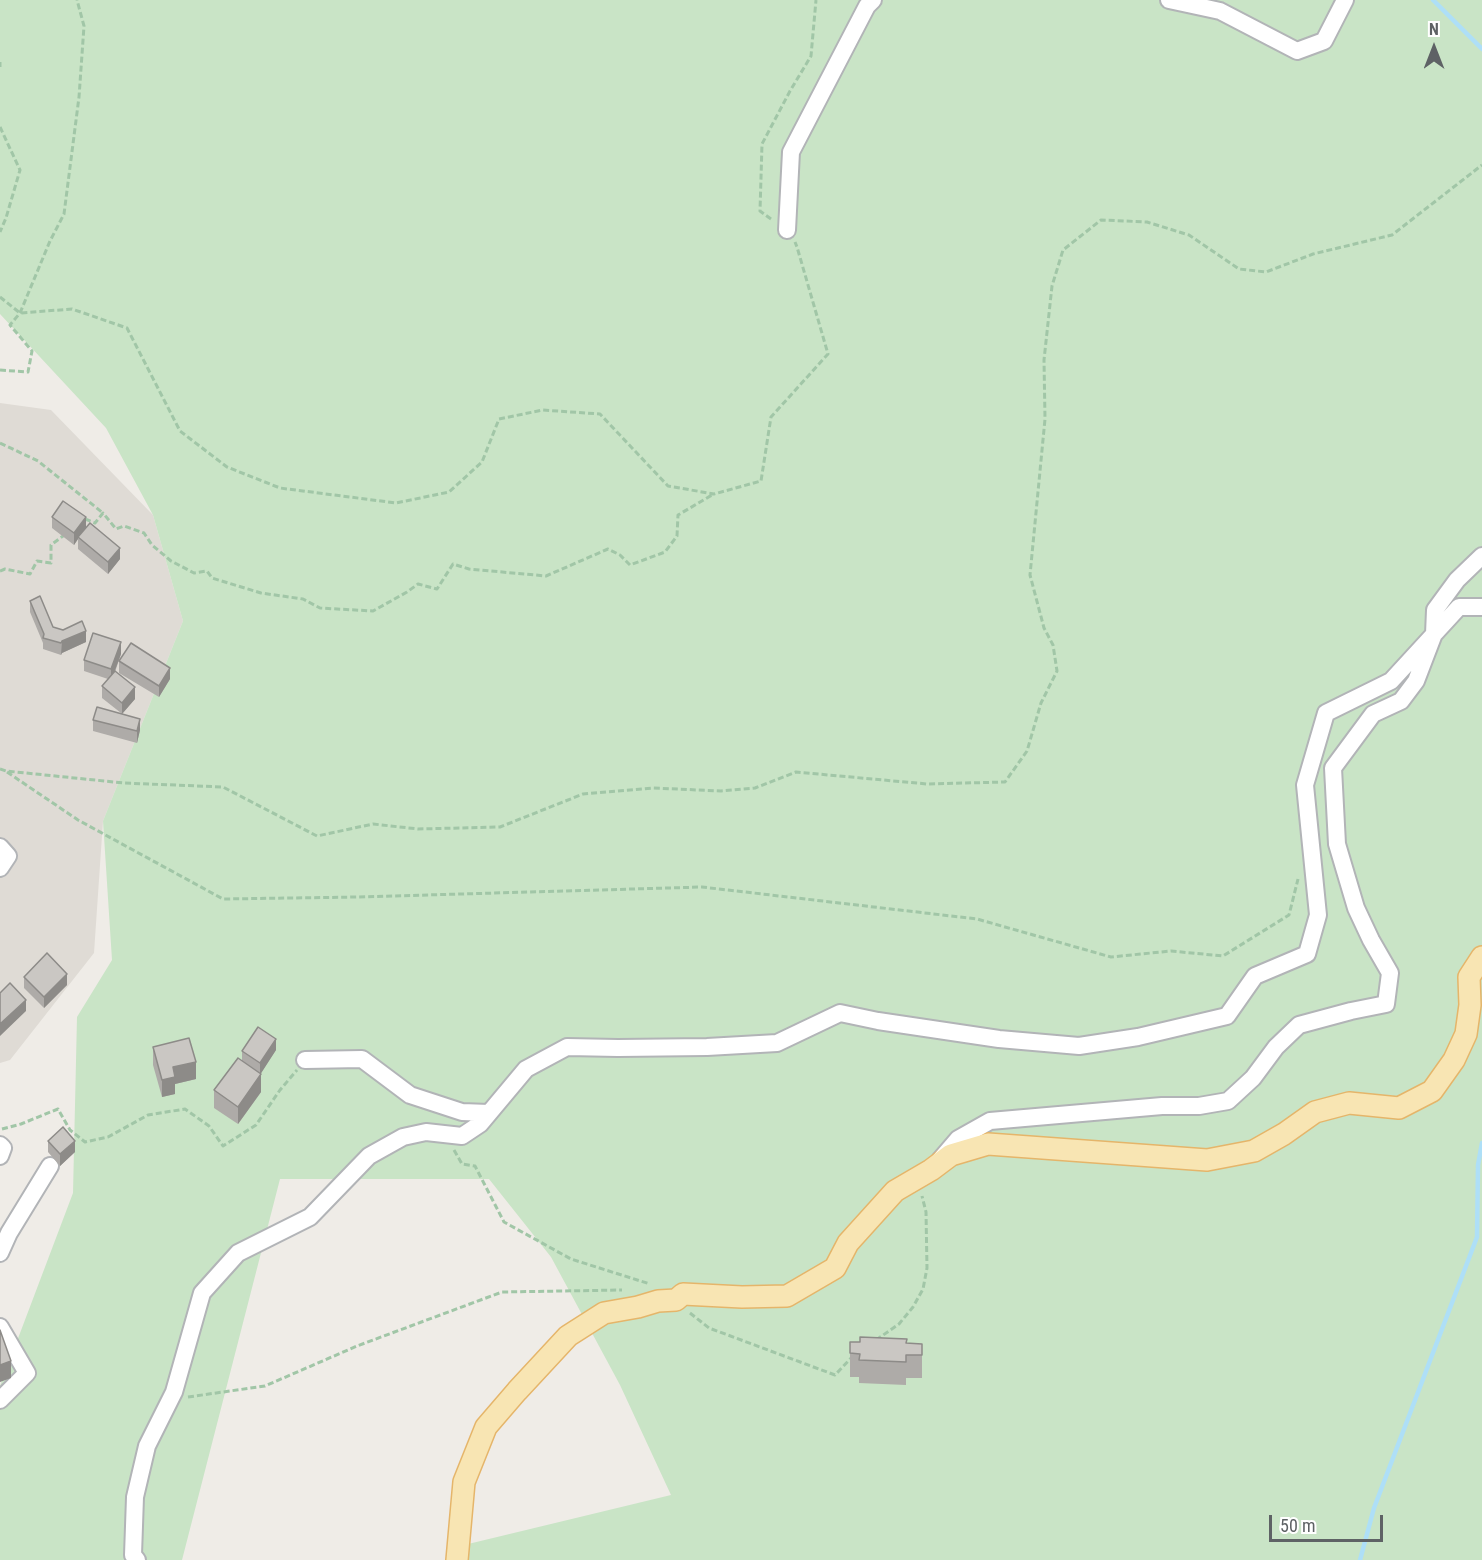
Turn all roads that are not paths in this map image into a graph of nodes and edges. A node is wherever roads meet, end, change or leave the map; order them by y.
1 (873, 0) edge
2 (1168, 0) edge
3 (1345, 0) edge
4 (787, 230) road end
5 (1482, 556) edge
6 (1482, 607) edge
7 (1434, 634) junction
8 (0, 847) edge
9 (0, 868) edge
10 (1482, 957) edge
11 (305, 1060) road end
12 (489, 1113) junction
13 (0, 1145) edge
14 (0, 1156) edge
15 (50, 1166) dead end
16 (925, 1174) junction
17 (0, 1253) edge
18 (0, 1327) edge
19 (0, 1400) edge
20 (137, 1560) edge
21 (457, 1560) edge

1 - 4 street
2 - 3 street
5 - 7 street
6 - 7 street
7 - 12 street
7 - 16 street
8 - 9 street
10 - 16 main road
11 - 12 street
12 - 20 street
13 - 14 street
15 - 17 street
16 - 21 main road
18 - 19 street

